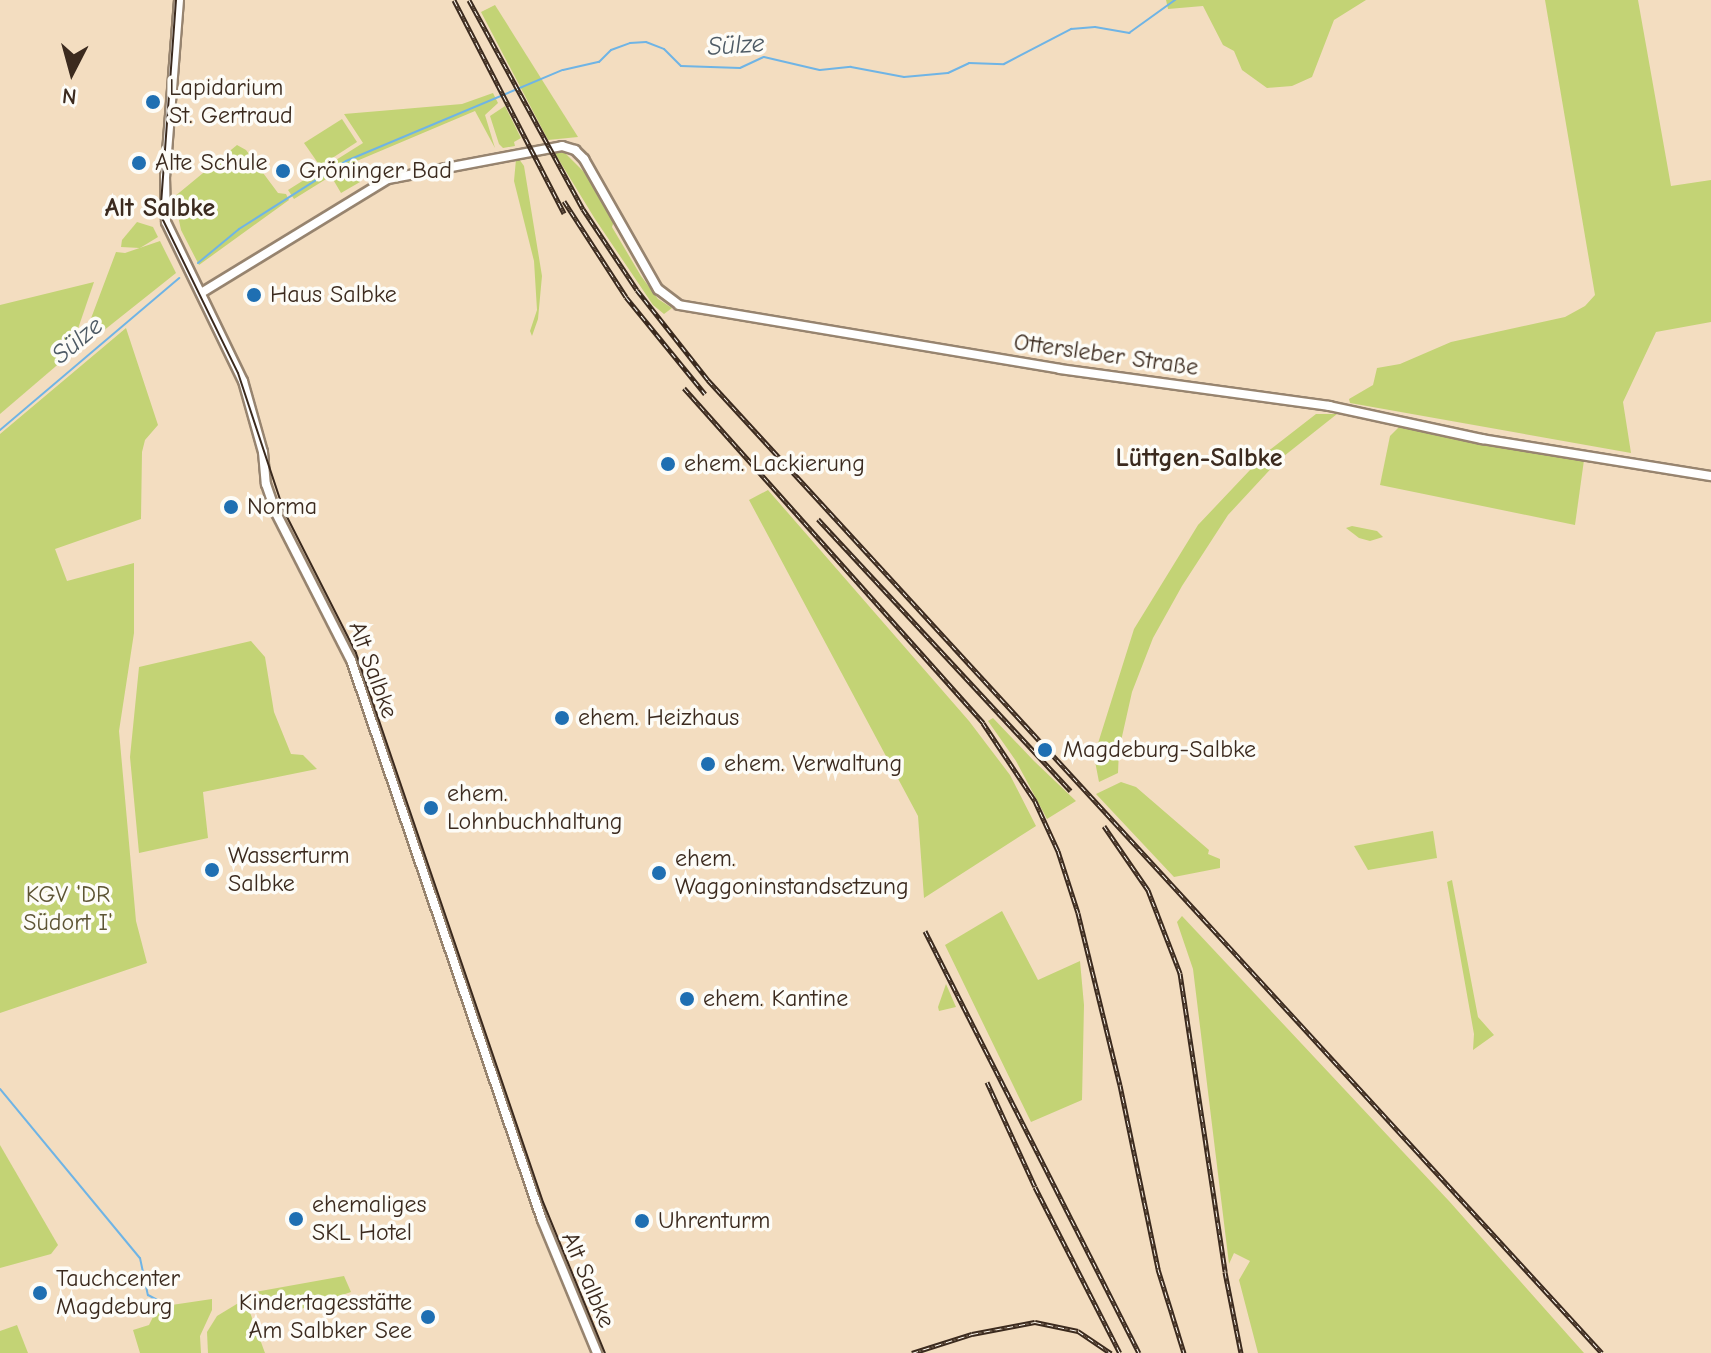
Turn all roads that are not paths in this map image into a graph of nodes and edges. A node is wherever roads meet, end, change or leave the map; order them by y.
1 (179, 0) edge
2 (201, 293) junction
3 (1711, 476) edge
4 (597, 1353) edge

1 - 2 main road, Alt Salbke
2 - 3 main road, Ottersleber Straße
2 - 4 main road, Alt Salbke

